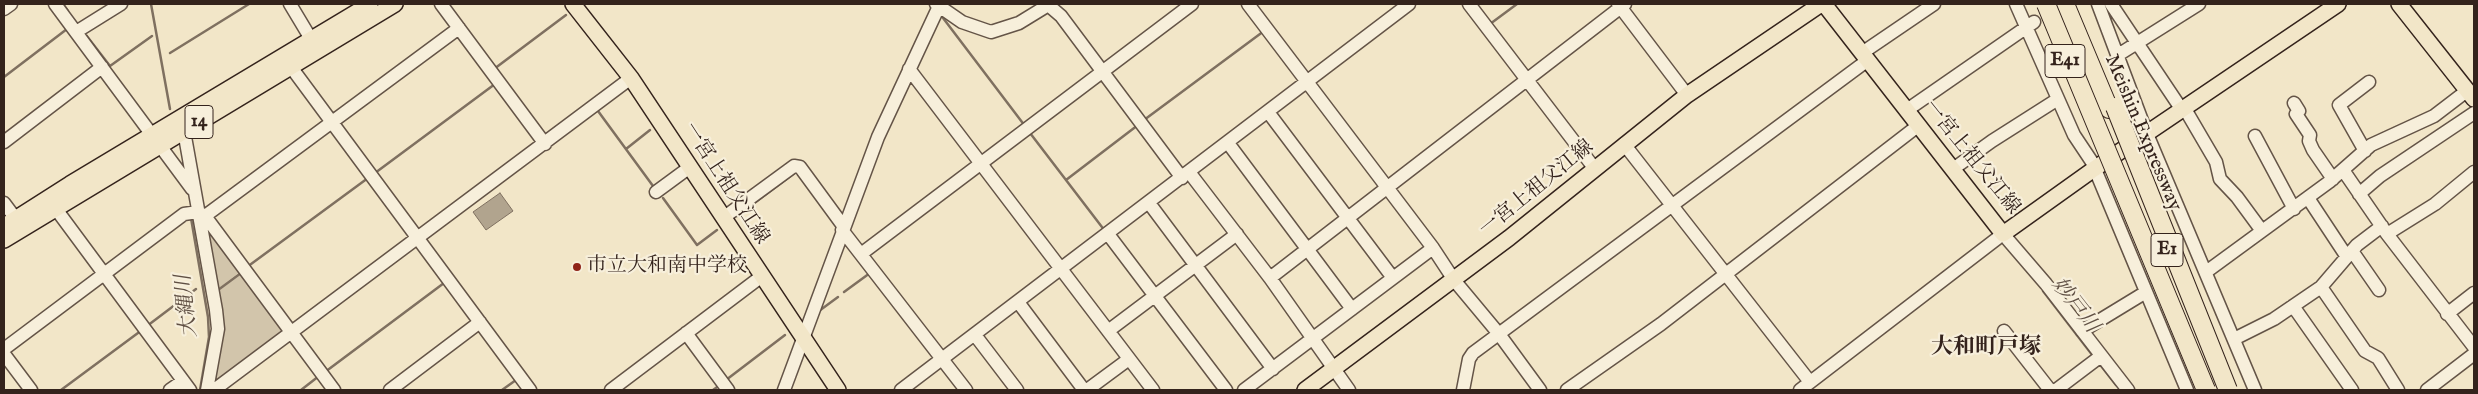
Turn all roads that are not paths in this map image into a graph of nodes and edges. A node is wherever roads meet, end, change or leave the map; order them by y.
1 (11, 4) edge
2 (55, 4) edge
3 (121, 4) edge
4 (290, 4) edge
5 (370, 4) edge
6 (395, 4) edge
7 (441, 4) edge
8 (573, 4) edge
9 (1048, 4) edge
10 (1192, 4) edge
11 (1409, 4) edge
12 (1469, 4) edge
13 (1822, 4) edge
14 (1934, 4) edge
15 (2016, 4) edge
16 (2041, 4) edge
17 (2046, 4) edge
18 (2065, 4) edge
19 (2074, 4) edge
20 (2098, 4) edge
21 (2110, 4) edge
22 (2199, 4) edge
23 (2338, 4) edge
24 (2399, 4) edge
25 (938, 5) edge
26 (1252, 5) edge
27 (1621, 5) edge
28 (4, 9) edge
29 (2030, 25) junction
30 (458, 28) junction
31 (76, 32) junction
32 (311, 40) junction
33 (2137, 44) junction
34 (2118, 55) junction
35 (1865, 56) junction
36 (102, 67) junction
37 (291, 67) junction
38 (909, 69) junction
39 (1102, 73) junction
40 (631, 78) junction
41 (1527, 79) junction
42 (1307, 82) junction
43 (2369, 82) dead end
44 (1687, 95) junction
45 (2472, 95) edge
46 (2058, 100) junction
47 (2294, 103) dead end
48 (1907, 110) junction
49 (2183, 110) junction
50 (1268, 112) junction
51 (2474, 113) edge
52 (332, 122) junction
53 (1919, 125) junction
54 (184, 131) junction
55 (2147, 134) junction
56 (2255, 136) dead end
57 (156, 140) junction
58 (4, 142) edge
59 (1228, 143) junction
60 (545, 144) junction
61 (1624, 144) junction
62 (2365, 151) junction
63 (980, 163) junction
64 (690, 167) junction
65 (1595, 169) junction
66 (1953, 169) junction
67 (2094, 169) junction
68 (2343, 170) junction
69 (2474, 172) edge
70 (1185, 175) junction
71 (2333, 179) junction
72 (1386, 188) junction
73 (194, 192) junction
74 (656, 192) dead end
75 (2359, 194) junction
76 (2308, 198) junction
77 (4, 203) edge
78 (1149, 203) junction
79 (1672, 206) junction
80 (56, 209) junction
81 (2294, 209) junction
82 (201, 214) junction
83 (723, 218) junction
84 (1347, 218) junction
85 (10, 223) edge
86 (843, 228) junction
87 (2385, 230) junction
88 (2262, 231) junction
89 (1108, 234) junction
90 (1237, 234) junction
91 (2003, 234) junction
92 (418, 239) junction
93 (4, 240) edge
94 (1432, 248) junction
95 (1307, 249) junction
96 (861, 254) junction
97 (2350, 254) junction
98 (1195, 265) junction
99 (1060, 270) junction
100 (2206, 272) junction
101 (103, 274) junction
102 (1726, 274) junction
103 (762, 276) junction
104 (1270, 278) junction
105 (1393, 278) junction
106 (1454, 280) junction
107 (2321, 287) junction
108 (2379, 290) dead end
109 (2146, 292) junction
110 (2474, 293) edge
111 (1154, 295) junction
112 (1018, 302) junction
113 (2293, 306) junction
114 (1352, 309) junction
115 (2447, 314) junction
116 (480, 322) junction
117 (1108, 331) junction
118 (2004, 331) dead end
119 (2082, 331) junction
120 (292, 332) junction
121 (686, 333) junction
122 (1499, 334) junction
123 (975, 335) junction
124 (804, 338) junction
125 (1312, 339) junction
126 (2234, 339) junction
127 (2474, 347) edge
128 (4, 349) edge
129 (4, 354) edge
130 (2474, 354) edge
131 (2098, 358) junction
132 (942, 359) junction
133 (1129, 359) junction
134 (1273, 369) junction
135 (1333, 370) junction
136 (186, 386) edge
137 (1805, 386) edge
138 (31, 390) edge
139 (170, 390) edge
140 (207, 390) edge
141 (214, 390) edge
142 (334, 390) edge
143 (390, 390) edge
144 (530, 390) edge
145 (611, 390) edge
146 (728, 390) edge
147 (784, 390) edge
148 (838, 390) edge
149 (901, 390) edge
150 (966, 390) edge
151 (1017, 390) edge
152 (1086, 390) edge
153 (1153, 390) edge
154 (1226, 390) edge
155 (1244, 390) edge
156 (1306, 390) edge
157 (1349, 390) edge
158 (1463, 390) edge
159 (1540, 390) edge
160 (1567, 390) edge
161 (2050, 390) edge
162 (2056, 390) edge
163 (2128, 390) edge
164 (2187, 390) edge
165 (2201, 390) edge
166 (2206, 390) edge
167 (2226, 390) edge
168 (2255, 390) edge
169 (2352, 390) edge
170 (2398, 390) edge
171 (2427, 390) edge

1 - 28 street
2 - 31 street
3 - 31 street
4 - 32 street
5 - 32 main road, 14
6 - 37 main road, 14
7 - 30 street
8 - 40 main road, 一宮上祖父江線
9 - 25 street
9 - 39 street
10 - 39 street
11 - 42 street
12 - 41 street
13 - 35 main road, 一宮上祖父江線
13 - 44 main road, 一宮上祖父江線
14 - 35 street
15 - 29 street
16 - 165 highway, E41
17 - 166 highway, Meishin Expressway / E1, bridge
18 - 167 highway, Meishin Expressway / E1, bridge
19 - 167 highway, bridge
20 - 34 street
21 - 33 street
22 - 33 street
23 - 49 main road, 一宮上祖父江線
24 - 45 main road
25 - 38 street
26 - 42 street
27 - 41 street
27 - 44 street
29 - 46 street
29 - 48 street
30 - 52 street
30 - 60 street
31 - 36 street
32 - 57 main road, 14
33 - 34 street
33 - 49 street
34 - 55 street
35 - 48 main road, 一宮上祖父江線
35 - 79 street
36 - 57 street
36 - 58 street
37 - 52 street
37 - 54 main road, 14
38 - 63 street
38 - 86 street
39 - 63 street
39 - 70 street
40 - 60 street
40 - 64 main road, 一宮上祖父江線
41 - 65 street
41 - 72 street
42 - 50 street
42 - 72 street
43 - 62 street
44 - 61 main road, 一宮上祖父江線
45 - 62 street
46 - 66 street
46 - 67 street
47 - 71 street
48 - 53 main road, 一宮上祖父江線
49 - 55 main road, 一宮上祖父江線
49 - 88 street
50 - 59 street
50 - 84 street
51 - 75 street
52 - 82 street
52 - 92 street
53 - 66 main road, 一宮上祖父江線
53 - 102 street
54 - 57 main road, 14
54 - 73 street
55 - 67 main road, 一宮上祖父江線
55 - 100 street
56 - 81 street
57 - 73 street
57 - 80 main road, 14
57 - 85 main road, 14
59 - 70 street
59 - 95 street
60 - 92 street
61 - 65 main road, 一宮上祖父江線
61 - 79 street
62 - 68 street
63 - 96 street
63 - 99 street
64 - 74 street
64 - 83 main road, 一宮上祖父江線
65 - 106 main road, 一宮上祖父江線
66 - 91 main road, 一宮上祖父江線
67 - 91 main road, 一宮上祖父江線
67 - 109 street
68 - 71 street
68 - 75 street
69 - 87 street
70 - 78 street
70 - 90 street
71 - 76 street
72 - 84 street
72 - 94 street
73 - 82 street
75 - 87 street
76 - 81 street
76 - 97 street
77 - 85 street
78 - 89 street
78 - 98 street
79 - 102 street
79 - 122 street
80 - 93 main road, 14
80 - 101 street
81 - 88 street
82 - 101 street
82 - 120 street
82 - 140 street
83 - 86 street
83 - 103 main road, 一宮上祖父江線
84 - 95 street
84 - 105 street
86 - 96 street
86 - 124 street
87 - 97 street
87 - 115 street
88 - 100 street
89 - 99 street
89 - 111 street
90 - 98 street
90 - 104 street
91 - 119 street
91 - 137 street
92 - 116 street
92 - 120 street
94 - 105 street
94 - 106 street
95 - 104 street
95 - 114 street
96 - 132 street
97 - 107 street
97 - 108 street
98 - 111 street
98 - 134 street
99 - 112 street
99 - 117 street
100 - 126 street
101 - 128 street
101 - 136 street
102 - 137 street
102 - 160 street
103 - 121 street
103 - 124 main road, 一宮上祖父江線
104 - 125 street
105 - 114 street
106 - 122 street
106 - 135 main road, 一宮上祖父江線
107 - 113 street
107 - 170 street
109 - 119 street
109 - 164 street
110 - 115 street
111 - 117 street
111 - 154 street
112 - 123 street
112 - 152 street
113 - 126 street
113 - 169 street
114 - 125 street
115 - 127 street
116 - 143 street
116 - 144 street
117 - 133 street
118 - 161 street
119 - 131 street
120 - 141 street
120 - 142 street
121 - 145 street
121 - 146 street
122 - 158 street
122 - 159 street
123 - 132 street
123 - 151 street
124 - 147 street
124 - 148 main road, 一宮上祖父江線
125 - 134 street
125 - 135 street
126 - 168 street
129 - 138 street
130 - 171 street
131 - 162 street
131 - 163 street
132 - 149 street
132 - 150 street
133 - 152 street
133 - 153 street
134 - 155 street
135 - 156 main road, 一宮上祖父江線
135 - 157 street
136 - 139 street

